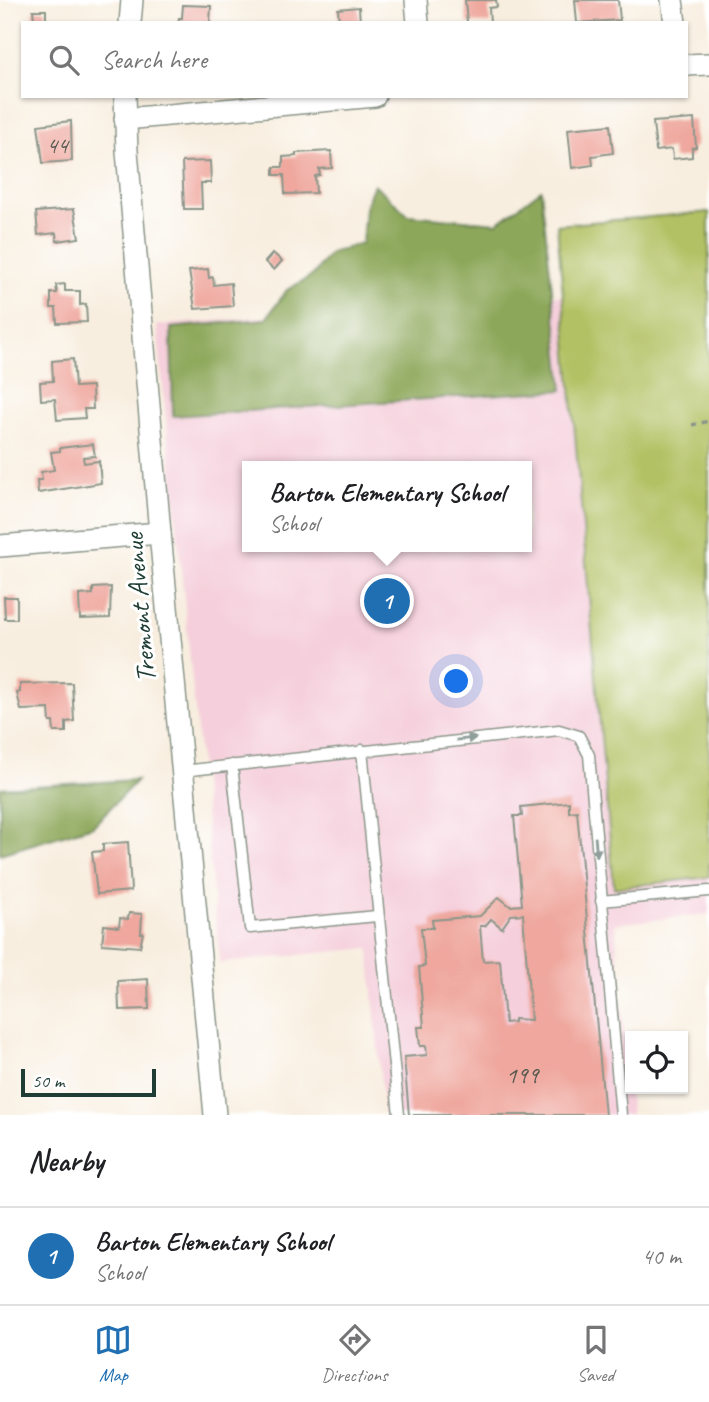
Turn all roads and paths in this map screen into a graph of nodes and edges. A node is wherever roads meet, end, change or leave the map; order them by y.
1 (132, 0) edge
2 (416, 0) edge
3 (672, 0) edge
4 (130, 21) edge
5 (418, 21) edge
6 (675, 21) edge
7 (709, 64) edge
8 (688, 65) edge
9 (125, 98) edge
10 (353, 98) edge
11 (125, 119) junction
12 (709, 421) edge
13 (692, 425) dead end
14 (160, 533) junction
15 (0, 545) edge
16 (362, 750) junction
17 (232, 765) junction
18 (182, 771) junction
19 (709, 891) edge
20 (601, 901) junction
21 (377, 916) junction
22 (215, 1115) edge
23 (399, 1115) edge
24 (621, 1115) edge

1 - 4 street
2 - 5 street
3 - 6 street
7 - 8 street
9 - 11 street, Tremont Avenue
10 - 11 street
11 - 14 street, Tremont Avenue
12 - 13 path
14 - 15 street
14 - 18 street, Tremont Avenue
16 - 17 lane
16 -> 20 lane
16 - 21 lane
17 - 18 lane
17 - 21 lane
18 - 22 street, Tremont Avenue
19 - 20 lane
20 - 24 lane
21 - 23 lane

